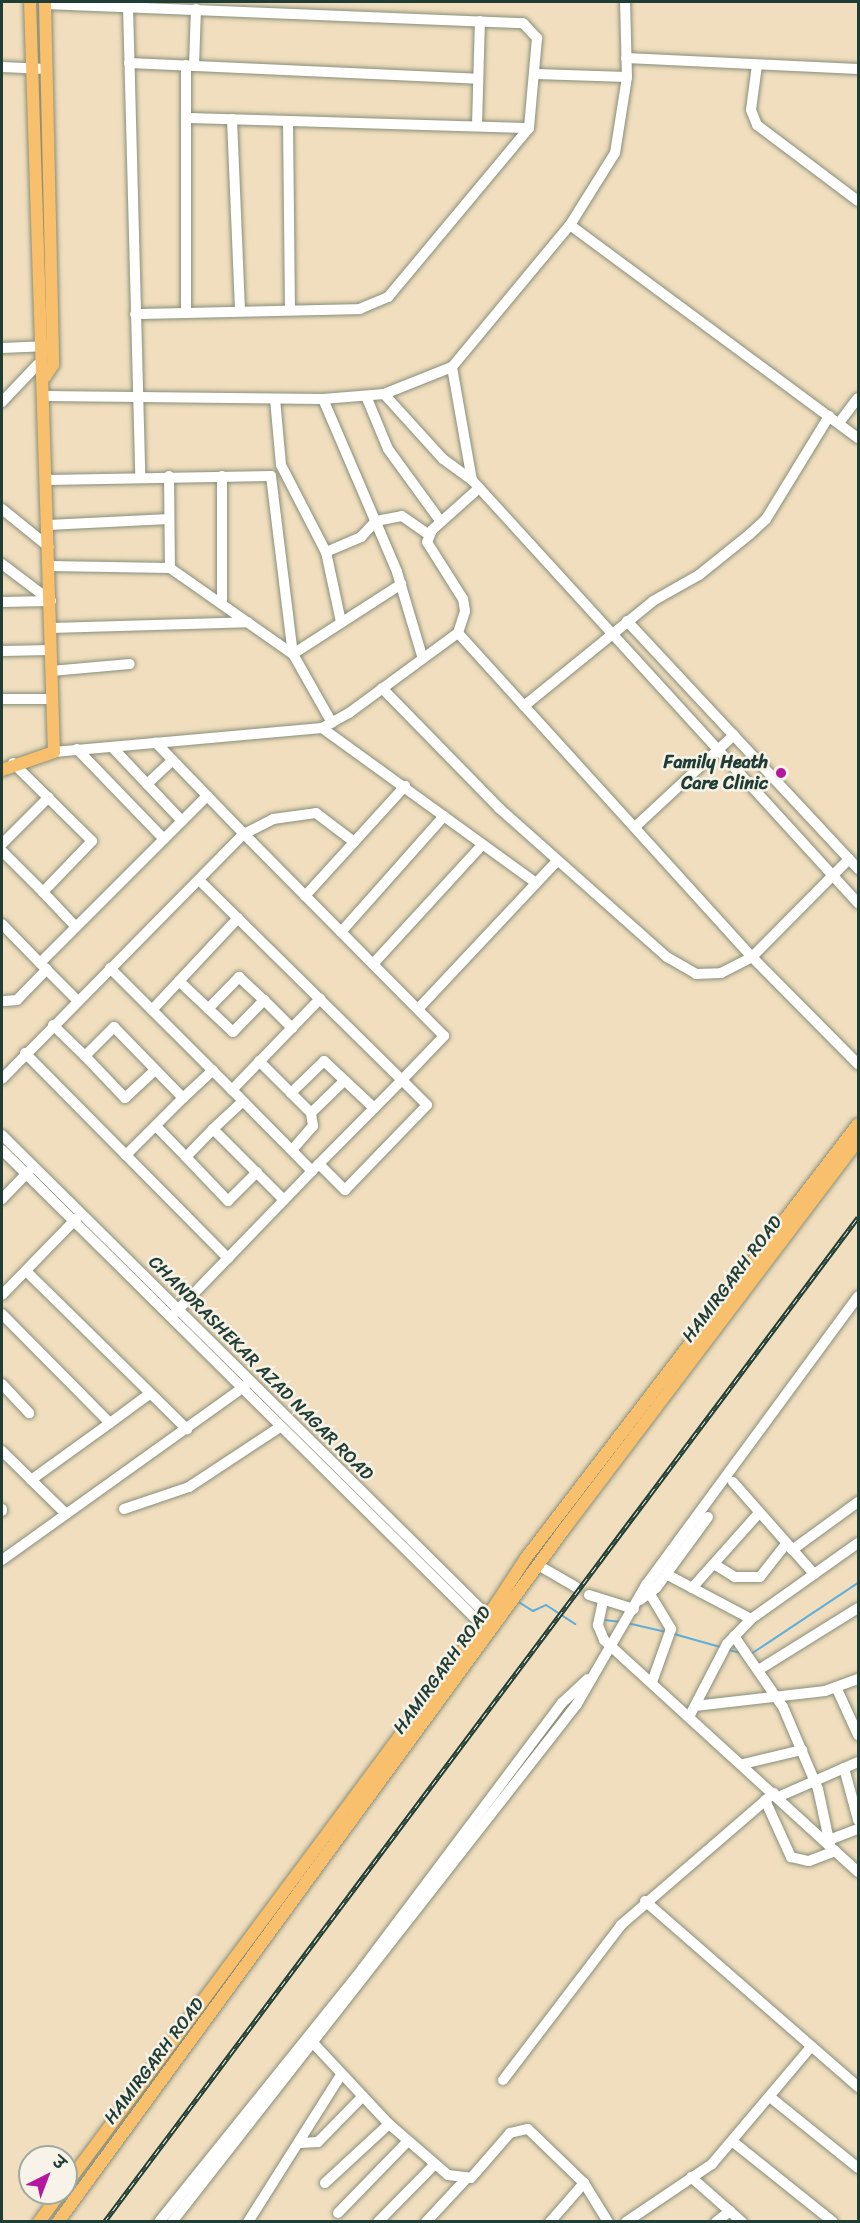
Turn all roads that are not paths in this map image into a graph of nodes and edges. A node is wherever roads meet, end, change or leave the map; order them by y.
1 (30, 2) edge
2 (625, 2) edge
3 (45, 3) edge
4 (128, 6) junction
5 (196, 9) junction
6 (480, 21) junction
7 (626, 58) junction
8 (129, 63) junction
9 (757, 65) junction
10 (2, 66) edge
11 (190, 66) junction
12 (31, 68) junction
13 (46, 69) junction
14 (858, 69) edge
15 (536, 74) junction
16 (627, 77) junction
17 (478, 79) junction
18 (186, 118) junction
19 (232, 119) junction
20 (288, 121) junction
21 (477, 126) junction
22 (529, 128) junction
23 (858, 201) edge
24 (570, 225) junction
25 (290, 310) junction
26 (240, 311) junction
27 (186, 313) junction
28 (135, 314) junction
29 (37, 346) junction
30 (52, 346) junction
31 (2, 348) edge
32 (38, 364) junction
33 (452, 367) junction
34 (45, 377) junction
35 (138, 394) junction
36 (384, 394) junction
37 (45, 396) junction
38 (366, 396) junction
39 (858, 398) edge
40 (275, 399) junction
41 (323, 399) junction
42 (2, 402) edge
43 (829, 416) junction
44 (839, 423) junction
45 (858, 438) edge
46 (141, 476) junction
47 (169, 476) junction
48 (222, 476) junction
49 (285, 476) junction
50 (271, 477) junction
51 (47, 480) junction
52 (476, 484) junction
53 (2, 509) edge
54 (169, 519) junction
55 (376, 521) junction
56 (441, 522) junction
57 (48, 525) junction
58 (429, 536) junction
59 (49, 547) junction
60 (326, 552) junction
61 (2, 564) edge
62 (49, 566) junction
63 (170, 568) junction
64 (401, 584) junction
65 (51, 601) junction
66 (2, 602) edge
67 (222, 603) junction
68 (627, 621) junction
69 (248, 622) junction
70 (341, 622) junction
71 (51, 628) junction
72 (458, 633) junction
73 (609, 636) junction
74 (51, 650) junction
75 (2, 651) edge
76 (293, 654) junction
77 (422, 656) junction
78 (130, 664) dead end
79 (51, 671) junction
80 (382, 688) junction
81 (2, 699) edge
82 (52, 699) junction
83 (524, 706) junction
84 (327, 726) junction
85 (734, 735) junction
86 (156, 744) junction
87 (112, 747) junction
88 (77, 749) junction
89 (717, 751) junction
90 (54, 752) junction
91 (173, 760) junction
92 (5, 767) edge
93 (147, 784) junction
94 (405, 786) junction
95 (207, 796) junction
96 (49, 797) junction
97 (444, 816) junction
98 (182, 821) junction
99 (635, 827) junction
100 (244, 834) junction
101 (164, 839) junction
102 (354, 842) junction
103 (2, 844) edge
104 (482, 844) junction
105 (2, 851) edge
106 (849, 859) junction
107 (557, 861) junction
108 (858, 869) edge
109 (832, 873) junction
110 (199, 880) junction
111 (536, 883) junction
112 (43, 892) junction
113 (305, 896) junction
114 (858, 903) edge
115 (238, 918) junction
116 (76, 927) junction
117 (3, 928) edge
118 (341, 932) junction
119 (752, 957) junction
120 (373, 964) junction
121 (44, 966) junction
122 (110, 968) junction
123 (179, 981) junction
124 (320, 999) junction
125 (264, 1000) junction
126 (3, 1001) edge
127 (78, 1001) junction
128 (208, 1009) junction
129 (418, 1009) junction
130 (152, 1010) junction
131 (53, 1025) junction
132 (292, 1028) junction
133 (25, 1053) junction
134 (85, 1056) junction
135 (259, 1061) junction
136 (858, 1064) edge
137 (155, 1070) junction
138 (213, 1070) junction
139 (2, 1078) edge
140 (344, 1080) junction
141 (402, 1080) junction
142 (232, 1090) junction
143 (291, 1093) junction
144 (183, 1098) junction
145 (243, 1101) junction
146 (374, 1108) junction
147 (311, 1113) junction
148 (858, 1124) edge
149 (156, 1126) junction
150 (213, 1128) junction
151 (2, 1135) edge
152 (858, 1142) edge
153 (2, 1150) edge
154 (292, 1150) junction
155 (126, 1155) junction
156 (186, 1157) junction
157 (316, 1167) junction
158 (30, 1171) junction
159 (257, 1172) junction
160 (2, 1199) edge
161 (284, 1200) junction
162 (78, 1218) junction
163 (228, 1258) junction
164 (26, 1271) junction
165 (2, 1295) edge
166 (858, 1296) edge
167 (858, 1308) edge
168 (2, 1314) edge
169 (174, 1314) junction
170 (2, 1384) edge
171 (246, 1385) junction
172 (148, 1395) junction
173 (29, 1413) dead end
174 (110, 1423) junction
175 (280, 1427) junction
176 (188, 1430) junction
177 (2, 1451) edge
178 (31, 1480) junction
179 (733, 1482) junction
180 (858, 1502) edge
181 (124, 1509) dead end
182 (66, 1514) junction
183 (759, 1514) junction
184 (858, 1543) edge
185 (789, 1547) junction
186 (2, 1560) edge
187 (714, 1564) junction
188 (538, 1565) junction
189 (666, 1574) junction
190 (814, 1574) junction
191 (576, 1587) dead end
192 (692, 1588) junction
193 (589, 1594) dead end
194 (603, 1601) junction
195 (638, 1605) junction
196 (858, 1608) edge
197 (751, 1619) junction
198 (490, 1625) junction
199 (731, 1640) junction
200 (614, 1641) junction
201 (758, 1666) junction
202 (589, 1678) junction
203 (858, 1679) edge
204 (652, 1682) junction
205 (836, 1688) junction
206 (776, 1695) junction
207 (693, 1710) junction
208 (858, 1734) edge
209 (802, 1750) junction
210 (858, 1762) edge
211 (743, 1764) junction
212 (844, 1768) junction
213 (815, 1782) junction
214 (772, 1796) junction
215 (858, 1820) edge
216 (858, 1829) edge
217 (831, 1845) junction
218 (858, 1872) edge
219 (645, 1901) junction
220 (315, 2045) junction
221 (811, 2047) junction
222 (341, 2075) junction
223 (503, 2080) dead end
224 (858, 2087) edge
225 (362, 2097) junction
226 (770, 2097) junction
227 (389, 2124) junction
228 (408, 2140) junction
229 (732, 2141) junction
230 (300, 2143) junction
231 (435, 2164) junction
232 (858, 2168) edge
233 (78, 2170) edge
234 (691, 2177) junction
235 (465, 2180) junction
236 (325, 2183) dead end
237 (584, 2184) junction
238 (51, 2205) edge
239 (730, 2211) junction
240 (338, 2213) dead end
241 (39, 2222) edge
242 (58, 2222) edge
243 (159, 2222) edge
244 (172, 2222) edge
245 (249, 2222) edge
246 (378, 2222) edge
247 (426, 2222) edge
248 (550, 2222) edge
249 (608, 2222) edge
250 (627, 2222) edge
251 (716, 2222) edge
252 (742, 2222) edge
253 (833, 2222) edge

1 - 12 main road
2 - 7 street
3 - 4 street
3 - 13 main road
4 - 5 street
4 - 8 street
5 - 6 street
5 - 11 street
6 - 15 street
6 - 17 street
7 - 9 street
7 - 16 street
8 - 11 street
8 - 28 street
9 - 14 street
9 - 23 street
10 - 12 street
11 - 17 street
11 - 18 street
12 - 13 street
12 - 29 main road
13 - 30 main road
15 - 16 street
15 - 22 street
16 - 24 street
17 - 21 street
18 - 19 street
18 - 27 street
19 - 20 street
19 - 26 street
20 - 21 street
20 - 25 street
21 - 22 street
22 - 25 street
24 - 33 street
24 - 43 street
25 - 26 street
26 - 27 street
27 - 28 street
28 - 35 street
29 - 30 street
29 - 31 street
29 - 32 main road
30 - 34 main road
32 - 34 main road
32 - 42 street
33 - 36 street
33 - 52 street
34 - 37 main road
35 - 37 street
35 - 40 street
35 - 46 street
36 - 38 street
36 - 52 street
37 - 51 main road
38 - 41 street
38 - 56 street
39 - 44 street
40 - 41 street
40 - 49 street
41 - 55 street
43 - 44 street
43 - 68 street
44 - 45 street
46 - 47 street
46 - 51 street
47 - 48 street
47 - 54 street
48 - 50 street
48 - 67 street
49 - 50 street
49 - 60 street
50 - 76 street
51 - 57 main road
52 - 56 street
52 - 73 street
53 - 59 street
54 - 57 street
54 - 63 street
55 - 58 street
55 - 60 street
55 - 64 street
56 - 58 street
57 - 59 main road
58 - 72 street
59 - 62 main road
60 - 70 street
61 - 65 street
62 - 63 street
62 - 65 main road
63 - 67 street
64 - 70 street
64 - 77 street
65 - 66 street
65 - 71 main road
67 - 69 street
68 - 73 street
68 - 85 street
69 - 71 street
69 - 76 street
70 - 76 street
71 - 74 main road
72 - 77 street
72 - 83 street
73 - 83 street
73 - 89 street
74 - 75 street
74 - 79 main road
76 - 84 street
77 - 80 street
78 - 79 street
79 - 82 main road
80 - 84 street
80 - 107 street
81 - 82 street
82 - 90 main road
83 - 99 street
84 - 86 street
84 - 94 street
85 - 89 street
85 - 106 street
86 - 87 street
86 - 91 street
87 - 88 street
87 - 93 street
88 - 90 street
88 - 101 street
89 - 99 street
89 - 109 street
90 - 92 main road
91 - 93 street
91 - 95 street
92 - 96 street
93 - 98 street
94 - 97 street
94 - 102 street
95 - 98 street
95 - 100 street
96 - 103 street
96 - 112 street
97 - 104 street
97 - 118 street
98 - 101 street
99 - 119 street
100 - 102 street
100 - 110 street
100 - 113 street
101 - 116 street
102 - 113 street
104 - 111 street
104 - 120 street
105 - 112 street
106 - 108 street
106 - 109 street
107 - 111 street
107 - 119 street
109 - 114 street
109 - 119 street
110 - 115 street
110 - 122 street
111 - 129 street
112 - 116 street
113 - 118 street
115 - 123 street
115 - 124 street
116 - 121 street
117 - 121 street
118 - 120 street
119 - 136 street
120 - 129 street
121 - 126 street
121 - 127 street
122 - 127 street
122 - 130 street
123 - 128 street
123 - 130 street
124 - 132 street
124 - 141 street
125 - 128 street
125 - 128 street
125 - 132 street
127 - 131 street
129 - 141 street
130 - 138 street
131 - 133 street
131 - 134 street
132 - 135 street
133 - 139 street
133 - 155 street
134 - 137 street
134 - 137 street
135 - 142 street
135 - 143 street
137 - 144 street
138 - 142 street
138 - 144 street
140 - 143 street
140 - 146 street
140 - 147 street
141 - 146 street
141 - 157 street
142 - 145 street
143 - 147 street
144 - 149 street
145 - 150 street
145 - 154 street
146 - 157 street
147 - 154 street
148 - 198 main road, HAMIRGARH ROAD
149 - 155 street
149 - 156 street
150 - 156 street
150 - 159 street
151 - 158 street, CHANDRASHEKAR AZAD NAGAR ROAD
152 - 188 main road, HAMIRGARH ROAD
153 - 158 street, CHANDRASHEKAR AZAD NAGAR ROAD
154 - 157 street
155 - 163 street
156 - 159 street
157 - 161 street
158 - 160 street
158 - 162 street, CHANDRASHEKAR AZAD NAGAR ROAD
159 - 161 street
161 - 163 street
162 - 164 street
162 - 169 street, CHANDRASHEKAR AZAD NAGAR ROAD
163 - 169 street
164 - 165 street
164 - 172 street
166 - 195 street
167 - 179 street
168 - 174 street
169 - 171 street, CHANDRASHEKAR AZAD NAGAR ROAD
170 - 173 street
171 - 175 street, CHANDRASHEKAR AZAD NAGAR ROAD
171 - 176 street
171 - 198 street, CHANDRASHEKAR AZAD NAGAR ROAD
172 - 174 street
172 - 176 street
174 - 178 street
175 - 181 street
175 - 198 street, CHANDRASHEKAR AZAD NAGAR ROAD
176 - 182 street
177 - 178 street
178 - 182 street
179 - 183 street
179 - 189 street
180 - 185 street
182 - 186 street
183 - 185 street
183 - 187 street
184 - 190 street
185 - 187 street
185 - 190 street
187 - 192 street
188 - 191 street
188 - 198 main road, HAMIRGARH ROAD
189 - 192 street
189 - 195 street
190 - 197 street
192 - 197 street
193 - 194 street
194 - 195 street
194 - 200 street
195 - 200 street
195 - 204 street
196 - 201 street
197 - 199 street
198 - 233 main road, HAMIRGARH ROAD
198 - 242 main road, HAMIRGARH ROAD
199 - 201 street
199 - 207 street
200 - 202 street
200 - 204 street
201 - 206 street
202 - 220 street
202 - 243 street
203 - 205 street
204 - 207 street
205 - 206 street
205 - 208 street
206 - 207 street
206 - 209 street
207 - 211 street
209 - 211 street
209 - 213 street
210 - 212 street
211 - 214 street
212 - 213 street
212 - 215 street
213 - 214 street
213 - 217 street
214 - 217 street
214 - 217 street
214 - 219 street
216 - 217 street
217 - 218 street
219 - 221 street
219 - 223 street
220 - 222 street
220 - 244 street
221 - 224 street
221 - 226 street
222 - 225 street
222 - 230 street
225 - 227 street
225 - 230 street
226 - 229 street
226 - 232 street
227 - 228 street
227 - 236 street
228 - 231 street
228 - 240 street
229 - 234 street
229 - 253 street
230 - 245 street
231 - 235 street
231 - 246 street
234 - 239 street
234 - 250 street
235 - 237 street
235 - 247 street
237 - 248 street
237 - 249 street
238 - 241 main road
239 - 251 street
239 - 252 street

